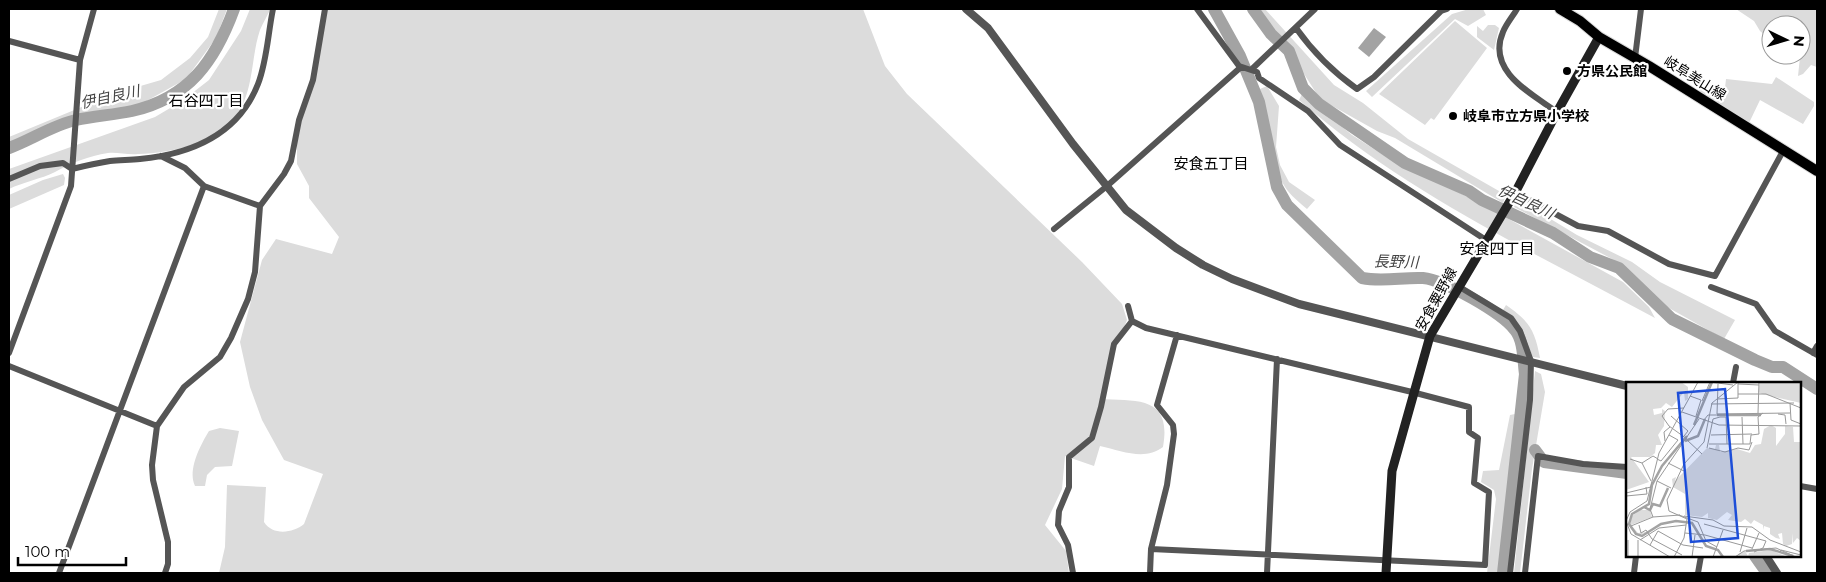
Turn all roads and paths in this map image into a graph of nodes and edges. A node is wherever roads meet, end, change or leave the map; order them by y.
1 (94, 9) edge
2 (273, 9) edge
3 (326, 9) edge
4 (966, 9) edge
5 (1197, 9) edge
6 (1315, 9) edge
7 (1447, 9) edge
8 (1517, 9) edge
9 (1560, 9) edge
10 (1641, 9) edge
11 (1294, 29) junction
12 (1599, 37) junction
13 (9, 41) edge
14 (1635, 58) junction
15 (80, 60) junction
16 (1241, 67) junction
17 (1255, 67) junction
18 (1557, 112) junction
19 (1784, 151) junction
20 (160, 156) junction
21 (72, 165) junction
22 (1817, 171) edge
23 (9, 179) edge
24 (204, 186) junction
25 (1107, 186) junction
26 (1518, 193) junction
27 (260, 206) junction
28 (1054, 228) dead end
29 (1487, 237) junction
30 (1457, 287) junction
31 (1711, 287) dead end
32 (1128, 306) dead end
33 (1132, 321) junction
34 (1177, 336) junction
35 (1430, 336) junction
36 (1817, 346) edge
37 (9, 353) edge
38 (1815, 354) edge
39 (1277, 359) junction
40 (1529, 360) junction
41 (9, 366) edge
42 (1736, 367) dead end
43 (1733, 382) edge
44 (1626, 386) edge
45 (1412, 392) junction
46 (120, 410) junction
47 (157, 426) junction
48 (1626, 467) edge
49 (1801, 486) edge
50 (1817, 489) edge
51 (1151, 549) junction
52 (1268, 556) junction
53 (1636, 557) edge
54 (1700, 557) edge
55 (1767, 557) edge
56 (1386, 560) junction
57 (59, 573) edge
58 (164, 573) edge
59 (1073, 573) edge
60 (1150, 573) edge
61 (1267, 573) edge
62 (1386, 573) edge
63 (1510, 573) edge
64 (1525, 573) edge
65 (1634, 573) edge
66 (1698, 573) edge
67 (1777, 573) edge

1 - 15 street
2 - 20 street
3 - 27 street
4 - 25 street
5 - 16 street
6 - 11 street
7 - 11 street
8 - 18 street
9 - 12 main road, 岐阜美山線
10 - 14 street
11 - 17 street
12 - 14 main road, 岐阜美山線
12 - 18 main road, 安食粟野線
13 - 15 street
14 - 19 main road, 岐阜美山線
15 - 21 street
16 - 17 street
16 - 25 street
17 - 29 street
18 - 26 main road, 安食粟野線
19 - 22 main road, 岐阜美山線
19 - 26 street
20 - 21 street
20 - 24 street
21 - 23 street
21 - 37 street
24 - 27 street
24 - 46 street
25 - 28 street
25 - 35 street
26 - 29 main road, 安食粟野線
27 - 47 street
29 - 30 main road, 安食粟野線
30 - 35 main road, 安食粟野線
30 - 40 street
31 - 38 street
32 - 33 street
33 - 34 street
33 - 59 street
34 - 39 street
34 - 51 street
35 - 40 street
35 - 45 main road, 安食粟野線
36 - 38 street
39 - 45 street
39 - 52 street
40 - 44 street
40 - 63 street
41 - 46 street
42 - 43 street
45 - 56 main road, 安食粟野線
45 - 56 street
46 - 47 street
46 - 57 street
47 - 58 street
48 - 64 street
49 - 50 street
51 - 52 street
51 - 60 street
52 - 56 street
52 - 61 street
53 - 65 street
54 - 66 street
55 - 67 street
56 - 62 main road, 安食粟野線

